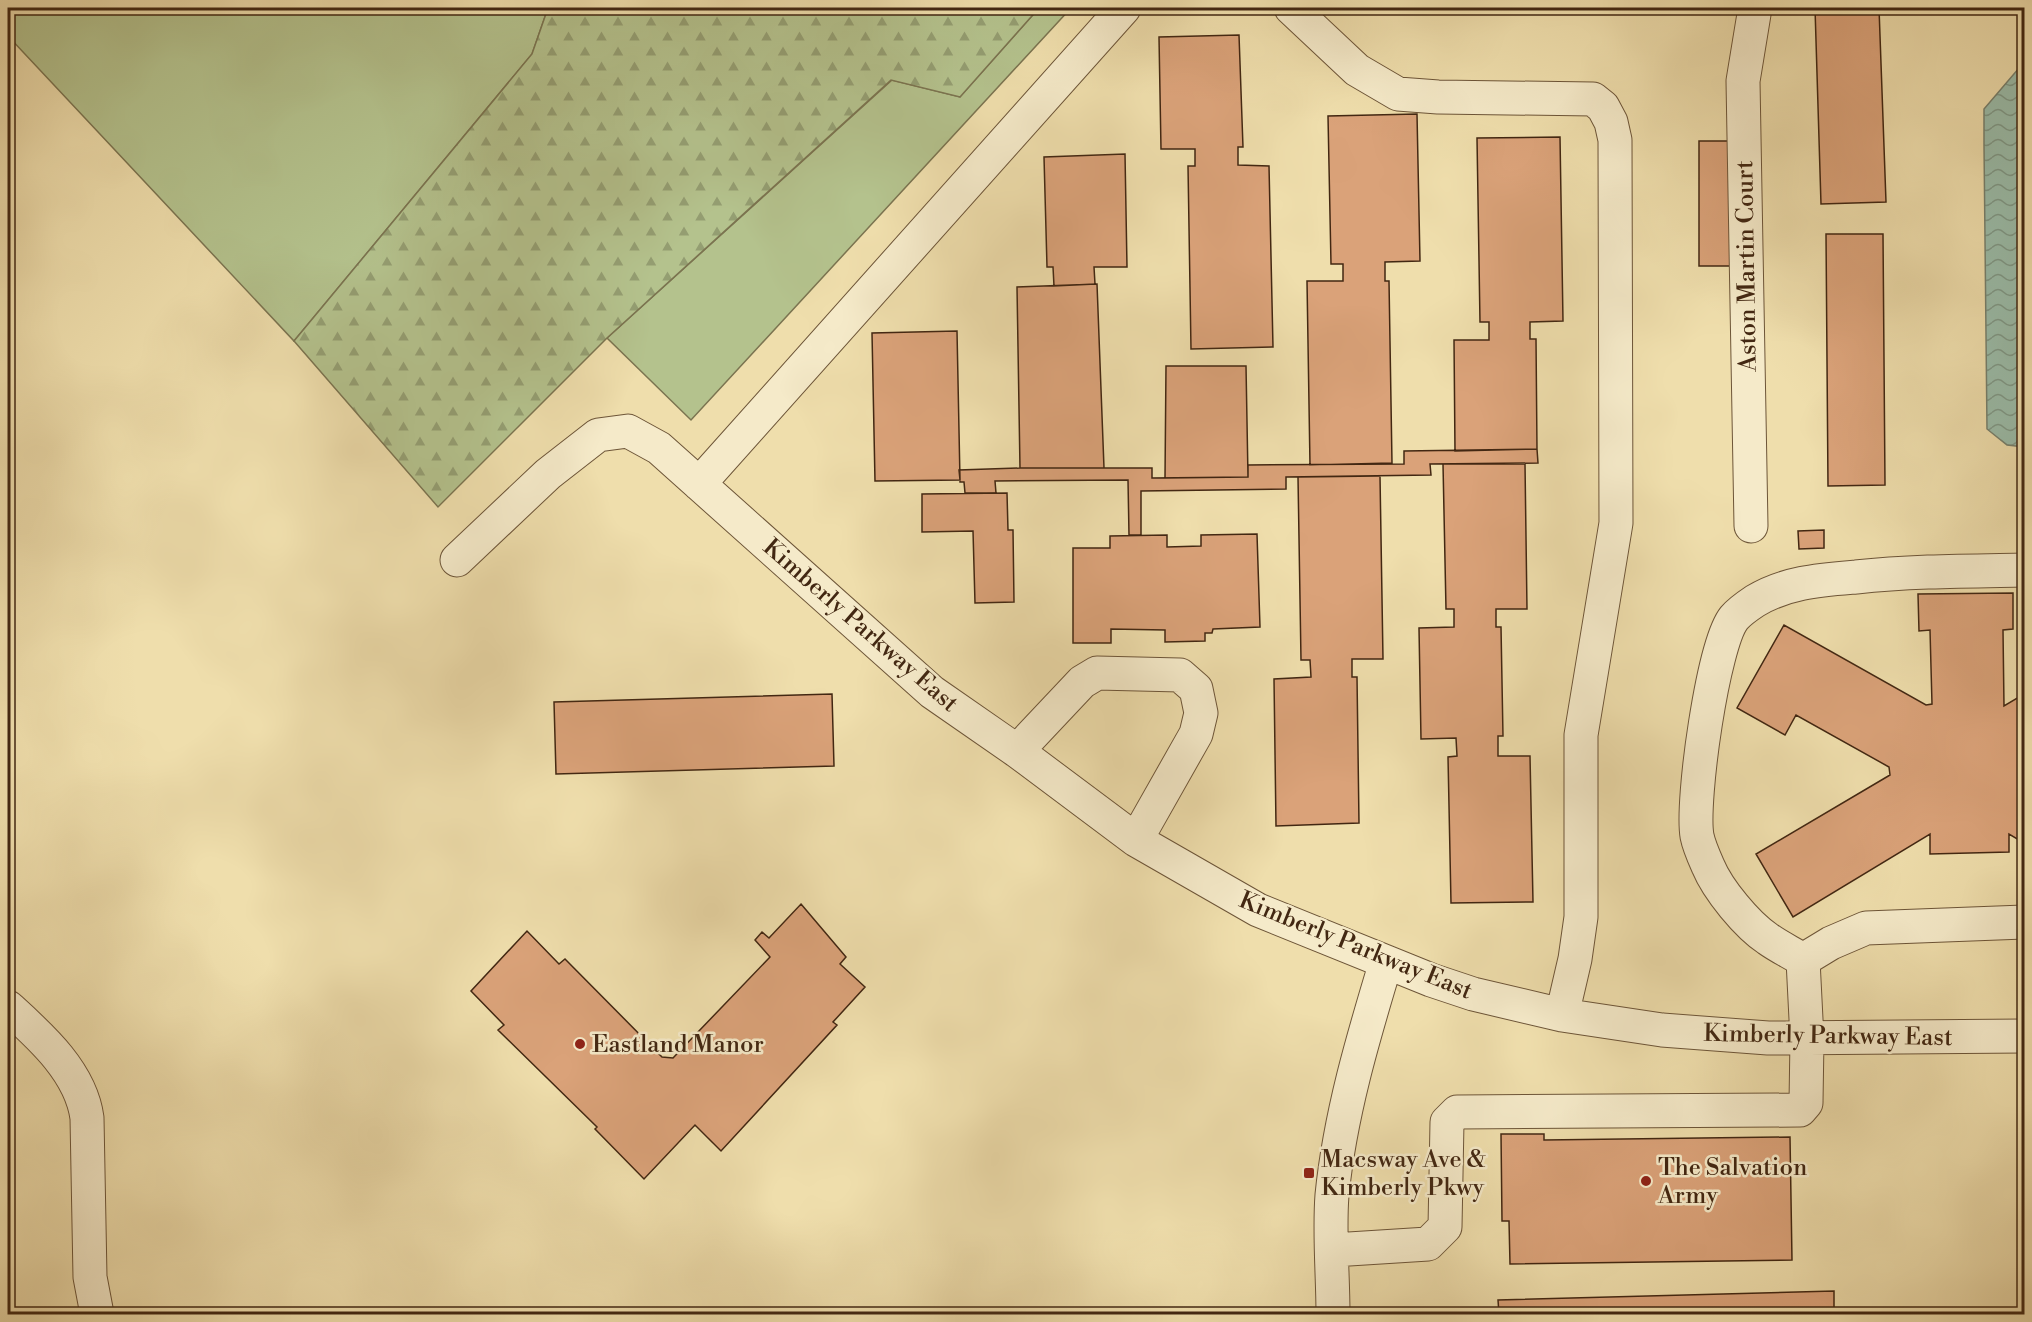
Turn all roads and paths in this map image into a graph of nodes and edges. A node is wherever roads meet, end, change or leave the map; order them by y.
1 (1124, 8) edge
2 (1291, 8) edge
3 (1755, 8) edge
4 (699, 484) junction
5 (1751, 526) dead end
6 (457, 560) dead end
7 (2025, 570) edge
8 (1017, 751) junction
9 (1136, 840) junction
10 (2025, 922) edge
11 (1803, 960) junction
12 (1386, 962) junction
13 (8, 1007) edge
14 (1562, 1015) junction
15 (2025, 1036) edge
16 (1807, 1039) junction
17 (1333, 1250) junction
18 (97, 1314) edge
19 (1333, 1314) edge

1 - 4 street
2 - 14 street
3 - 5 street, Aston Martin Court
4 - 6 street, Kimberly Parkway East
4 - 8 street, Kimberly Parkway East
7 - 11 street
8 - 9 street, Kimberly Parkway East
8 - 9 street
9 - 12 street, Kimberly Parkway East
10 - 11 street
11 - 16 street
12 - 14 street, Kimberly Parkway East
12 - 17 street
13 - 18 street
14 - 16 street, Kimberly Parkway East
15 - 16 street, Kimberly Parkway East
16 - 17 street
17 - 19 street

